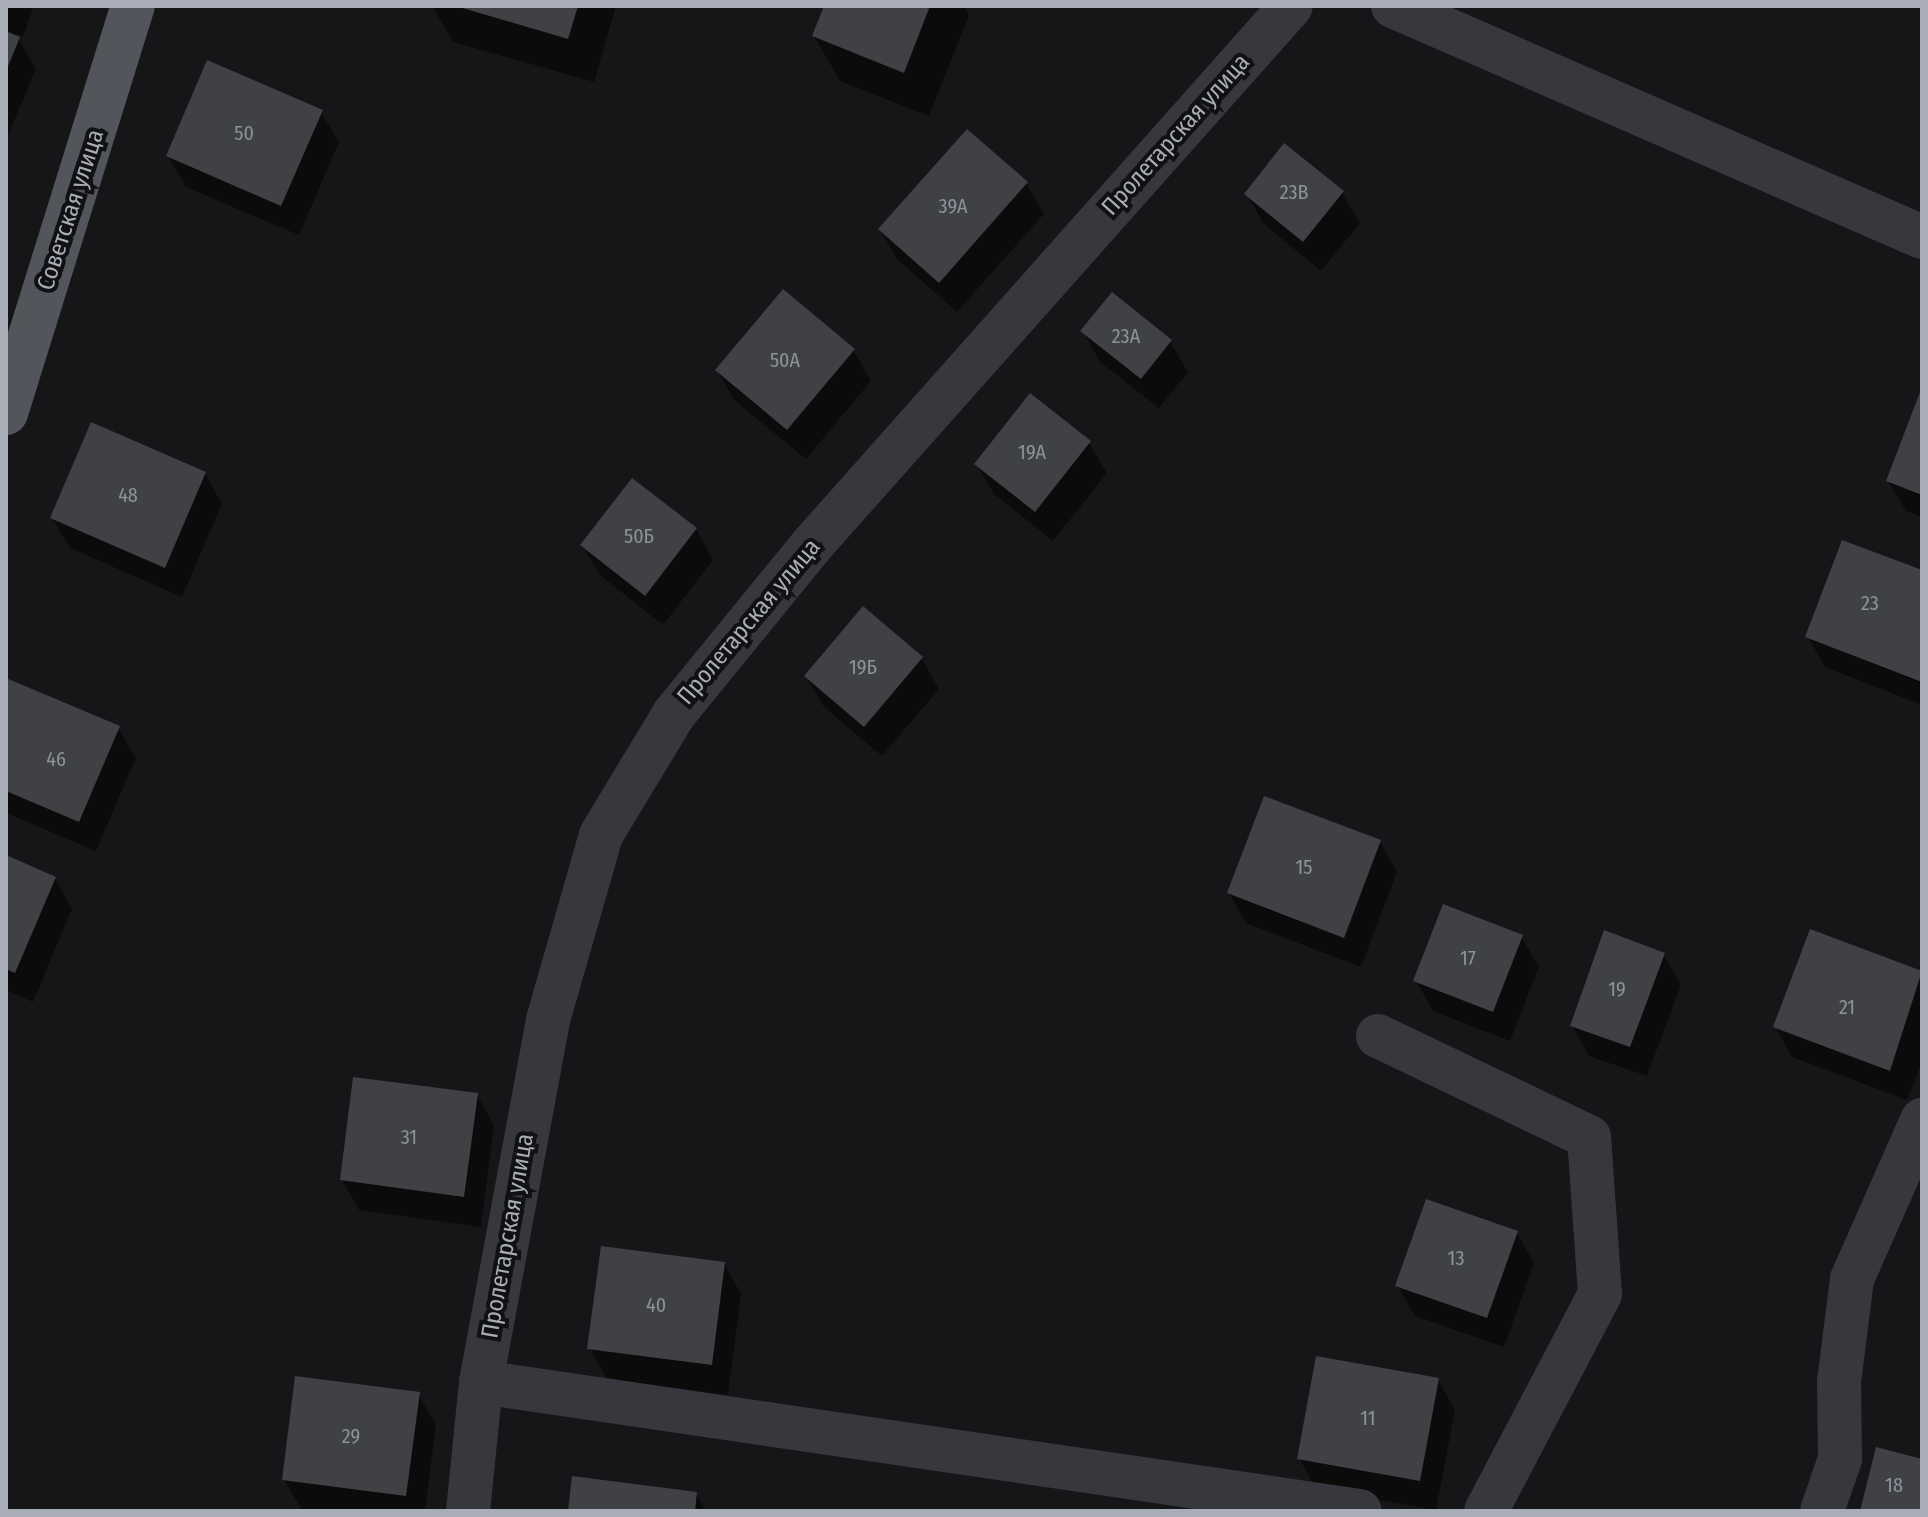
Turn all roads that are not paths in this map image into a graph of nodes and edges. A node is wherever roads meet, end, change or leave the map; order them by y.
1 (133, 6) edge
2 (1291, 6) edge
3 (1393, 6) edge
4 (1922, 237) edge
5 (6, 413) edge
6 (1378, 1036) dead end
7 (1922, 1120) edge
8 (481, 1382) junction
9 (468, 1511) edge
10 (1360, 1511) edge
11 (1486, 1511) edge
12 (1822, 1511) edge

1 - 5 main road, Советская улица
2 - 8 street, Пролетарская улица
3 - 4 street
6 - 11 street
7 - 12 street
8 - 9 street, Пролетарская улица
8 - 10 street

